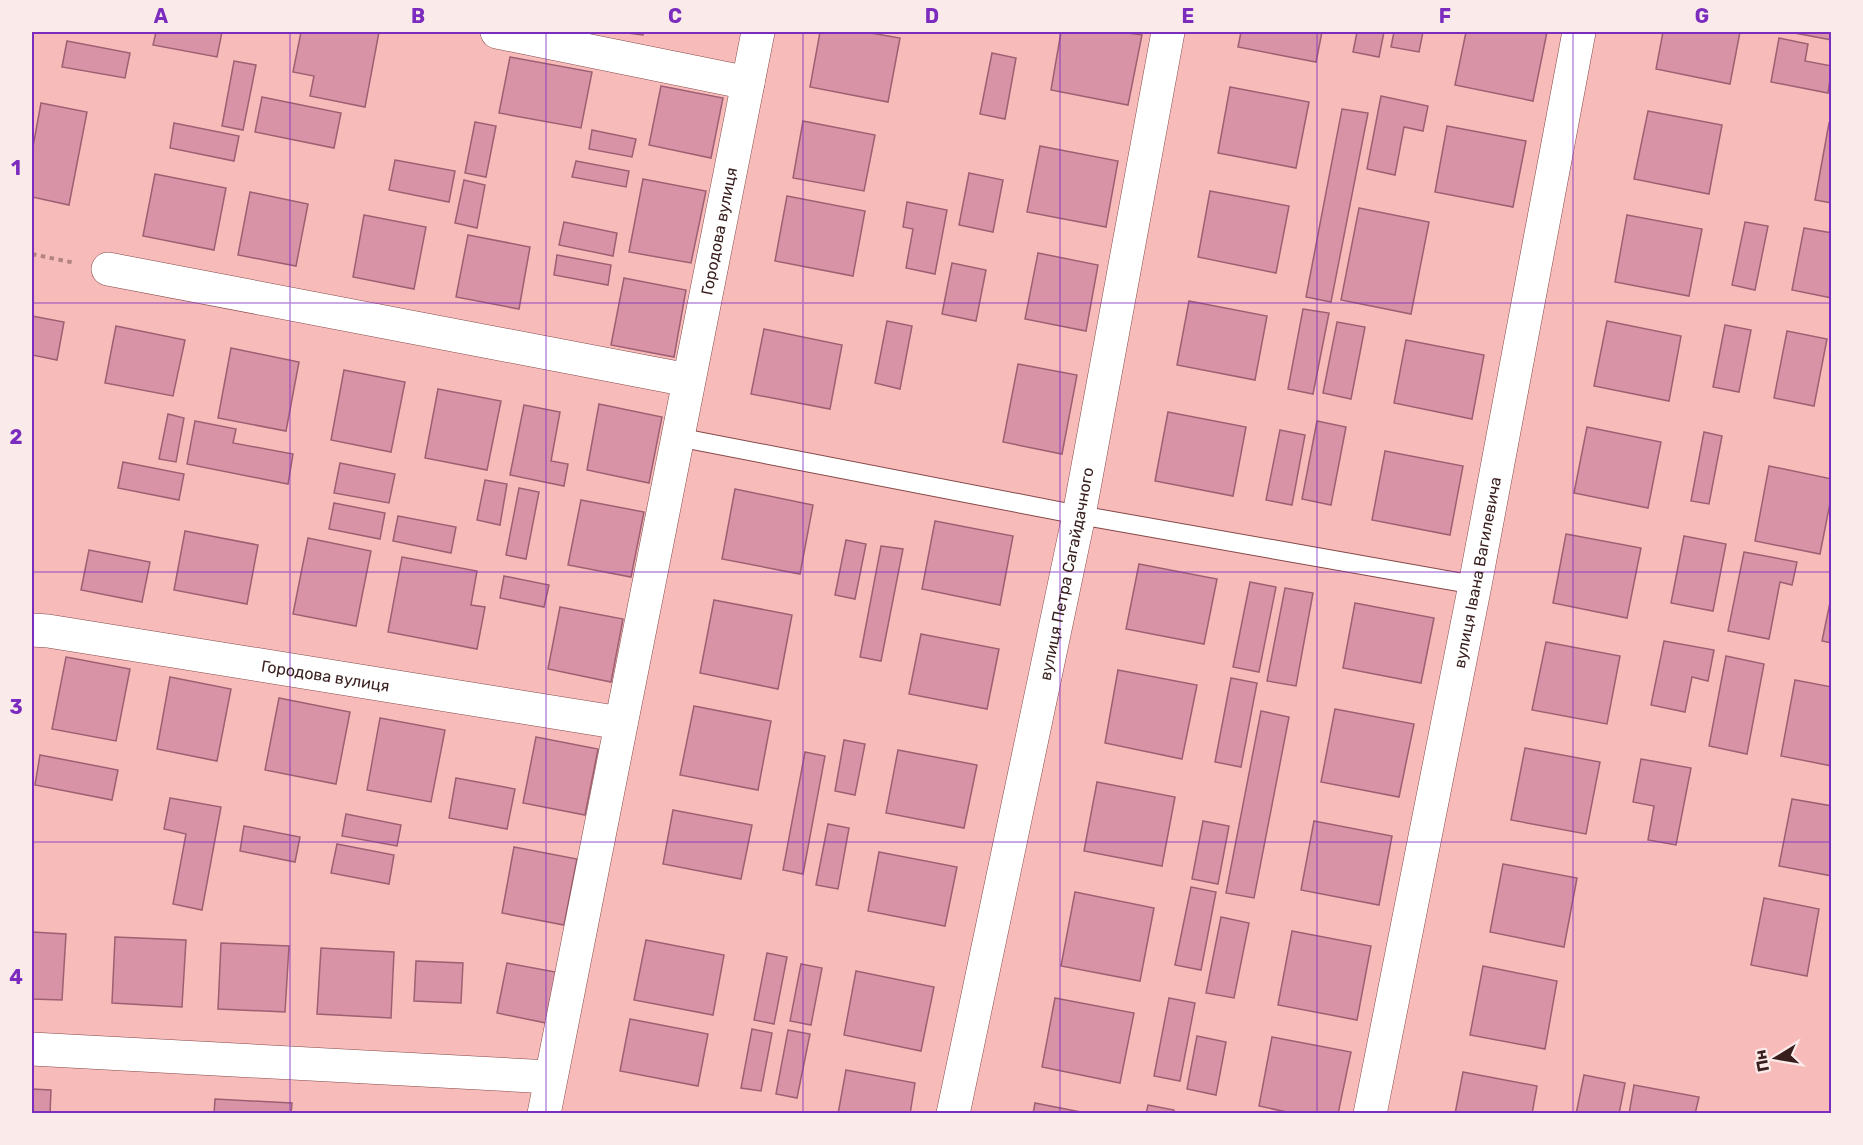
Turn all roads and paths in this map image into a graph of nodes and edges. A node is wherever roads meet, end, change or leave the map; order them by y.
1 (497, 32) edge
2 (758, 32) edge
3 (1168, 32) edge
4 (1580, 32) edge
5 (748, 83) junction
6 (32, 255) edge
7 (108, 269) joint
8 (688, 380) junction
9 (677, 437) junction
10 (1079, 515) junction
11 (1475, 585) junction
12 (32, 630) edge
13 (621, 723) junction
14 (32, 1049) edge
15 (550, 1077) junction
16 (544, 1113) edge
17 (953, 1113) edge
18 (1371, 1113) edge

1 - 5 street
2 - 5 street, Городова вулиця
3 - 10 street, вулиця Петра Сагайдачного
4 - 11 street, вулиця Івана Вагилевича
5 - 8 street, Городова вулиця
6 - 7 path
7 - 8 street
8 - 9 street, Городова вулиця
9 - 10 lane
9 - 13 street, Городова вулиця
10 - 11 lane
10 - 17 street, вулиця Петра Сагайдачного
11 - 18 street, вулиця Івана Вагилевича
12 - 13 street, Городова вулиця
13 - 15 street, Городова вулиця
14 - 15 street
15 - 16 street, Городова вулиця

